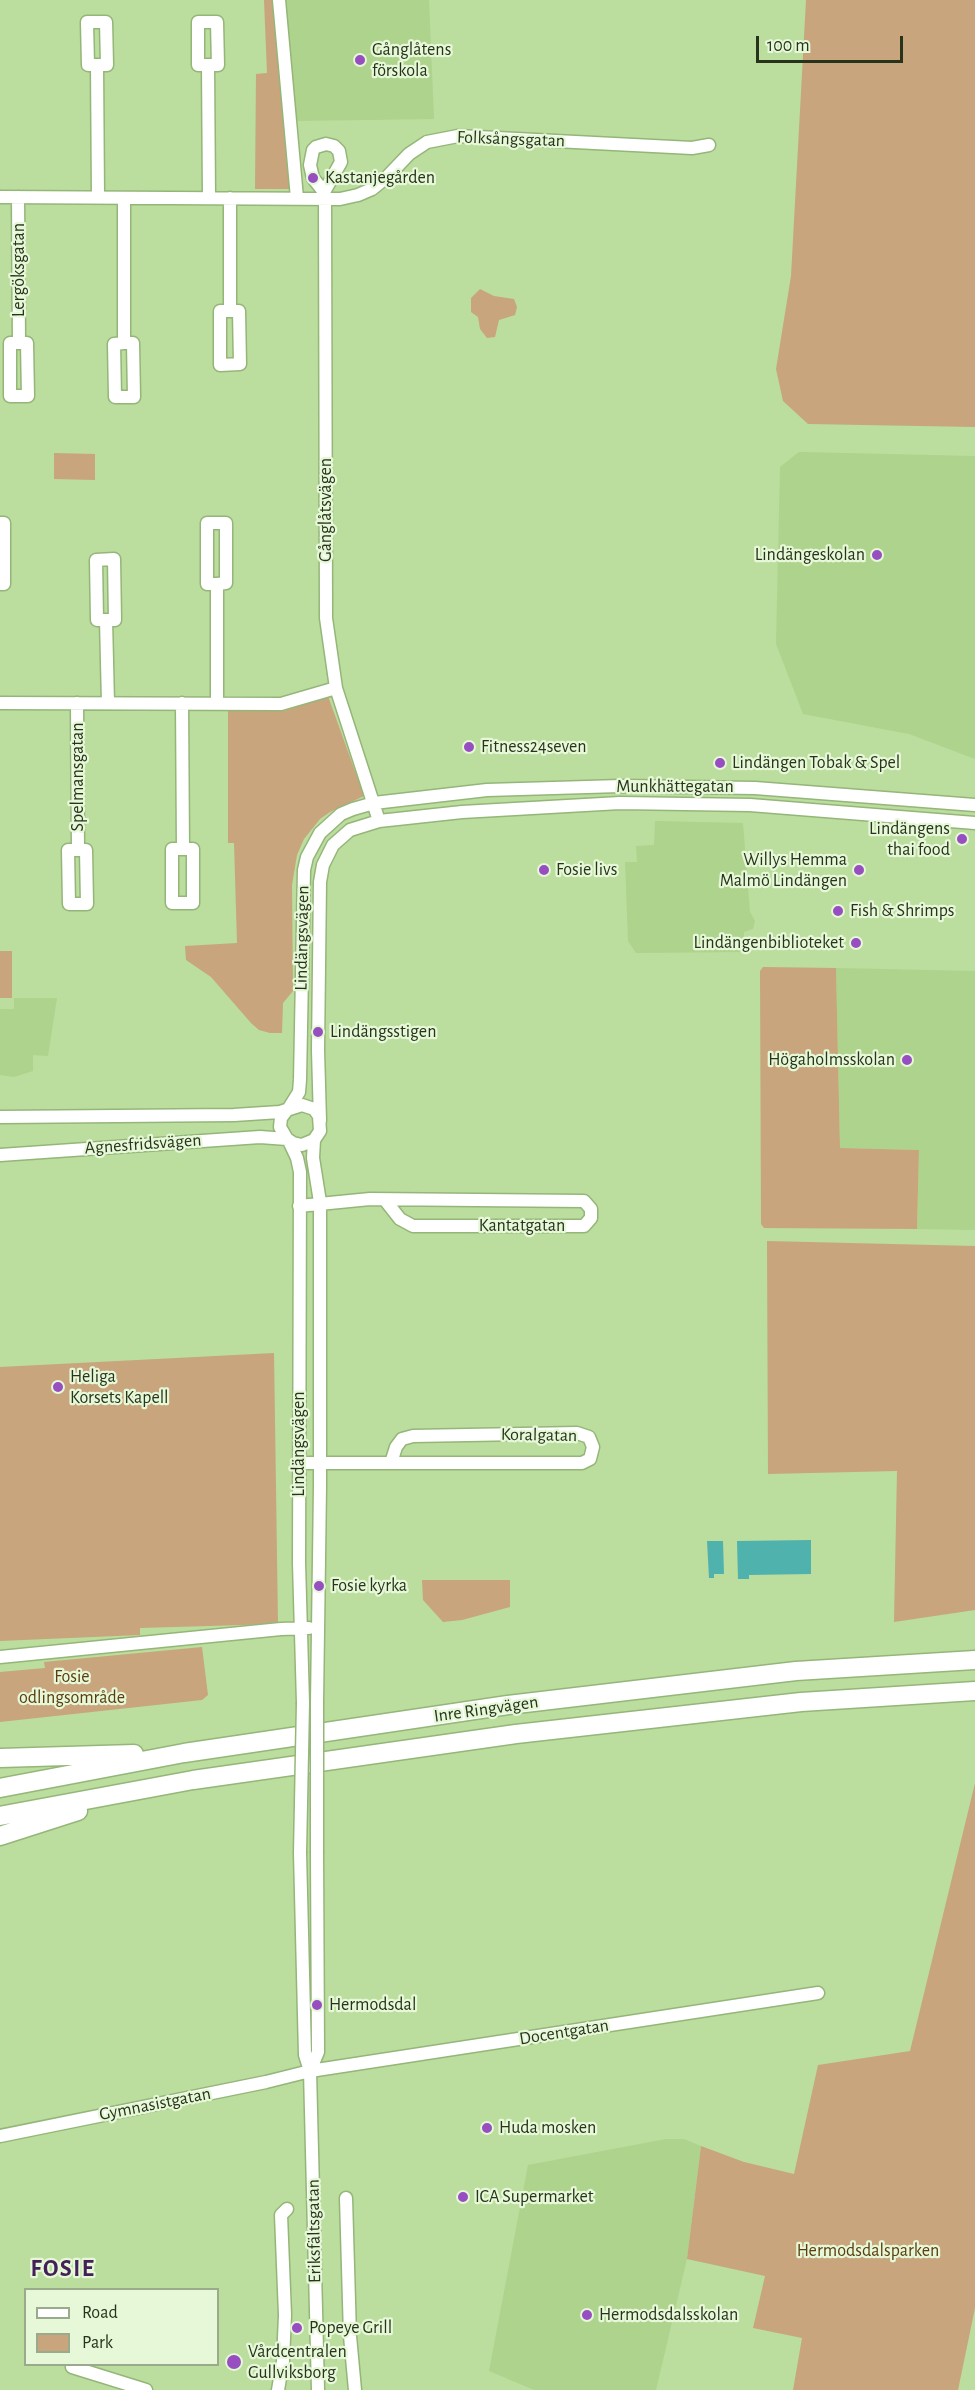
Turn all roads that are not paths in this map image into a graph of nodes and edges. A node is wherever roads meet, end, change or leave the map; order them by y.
1 (279, 0) edge
2 (97, 65) dead end
3 (208, 65) dead end
4 (709, 145) dead end
5 (324, 195) junction
6 (0, 197) edge
7 (18, 197) junction
8 (98, 197) junction
9 (124, 198) junction
10 (209, 198) junction
11 (230, 198) junction
12 (297, 198) junction
13 (230, 311) dead end
14 (19, 343) dead end
15 (124, 344) dead end
16 (0, 523) edge
17 (0, 584) edge
18 (217, 584) junction
19 (106, 620) junction
20 (336, 688) junction
21 (0, 703) edge
22 (77, 703) junction
23 (108, 703) junction
24 (182, 703) junction
25 (217, 703) junction
26 (374, 803) junction
27 (975, 805) edge
28 (379, 821) junction
29 (975, 823) edge
30 (183, 849) dead end
31 (78, 850) dead end
32 (288, 1109) junction
33 (0, 1117) edge
34 (320, 1121) junction
35 (288, 1140) junction
36 (314, 1140) junction
37 (0, 1155) edge
38 (385, 1200) junction
39 (320, 1202) junction
40 (299, 1206) junction
41 (299, 1463) junction
42 (320, 1463) junction
43 (391, 1464) junction
44 (302, 1628) junction
45 (319, 1628) junction
46 (0, 1657) edge
47 (975, 1660) edge
48 (972, 1691) edge
49 (184, 1753) junction
50 (0, 1758) edge
51 (193, 1780) junction
52 (0, 1788) edge
53 (0, 1816) edge
54 (0, 1836) edge
55 (300, 1853) joint
56 (317, 1853) joint
57 (818, 1993) dead end
58 (310, 2071) junction
59 (0, 2136) edge
60 (346, 2198) dead end
61 (287, 2209) dead end
62 (72, 2367) dead end
63 (146, 2390) edge
64 (278, 2390) edge
65 (318, 2390) edge
66 (355, 2390) edge

1 - 12 street
2 - 8 street
3 - 10 street
4 - 5 street, Folksångsgatan
5 - 12 street, Folksångsgatan
5 - 20 street, Gånglåtsvägen
6 - 7 street, Lergöksgatan
7 - 8 street, Lergöksgatan
7 - 14 street, Lergöksgatan
8 - 9 street, Lergöksgatan
9 - 10 street, Lergöksgatan
9 - 15 street
10 - 11 street, Lergöksgatan
11 - 12 street, Lergöksgatan
11 - 13 street
16 - 17 street
18 - 18 street
18 - 25 street
19 - 19 street
19 - 23 street
20 - 25 street, Spelmansgatan
20 - 26 street, Gånglåtsvägen
21 - 22 street, Spelmansgatan
22 - 23 street, Spelmansgatan
22 - 31 street, Spelmansgatan
23 - 24 street, Spelmansgatan
24 - 25 street, Spelmansgatan
24 - 30 street
26 - 27 street, Munkhättegatan
26 - 28 street, Gånglåtsvägen
26 - 32 street, Lindängsvägen
28 - 29 street, Munkhättegatan
28 - 34 street, Lindängsvägen
32 - 33 street, Agnesfridsvägen
32 - 34 street
32 - 35 street, Lindängsvägen
34 - 36 street, Lindängsvägen
35 - 36 street
35 - 37 street, Agnesfridsvägen
35 - 40 street, Lindängsvägen
36 - 39 street, Lindängsvägen
38 - 38 street, Kantatgatan
38 - 39 street, Kantatgatan
39 - 40 street, Kantatgatan
39 - 42 street, Lindängsvägen
40 - 41 street, Lindängsvägen
41 - 42 street, Koralgatan
41 - 44 street, Lindängsvägen
42 - 43 street, Koralgatan
42 - 45 street, Lindängsvägen
43 - 43 street, Koralgatan
44 - 45 street
44 - 46 street
44 - 55 street, Lindängsvägen, bridge
45 - 56 street, Lindängsvägen, bridge
47 - 49 highway, Inre Ringvägen
48 - 51 highway, Inre Ringvägen
49 - 50 highway
49 - 52 highway, Inre Ringvägen
51 - 53 highway, Inre Ringvägen
51 - 54 highway
55 - 58 street, Eriksfältsgatan
56 - 58 street, Eriksfältsgatan
57 - 58 street, Docentgatan
58 - 59 street, Gymnasistgatan
58 - 65 street, Eriksfältsgatan
60 - 66 street, Eriksfältsgatan
61 - 64 street, Eriksfältsgatan
62 - 63 street

